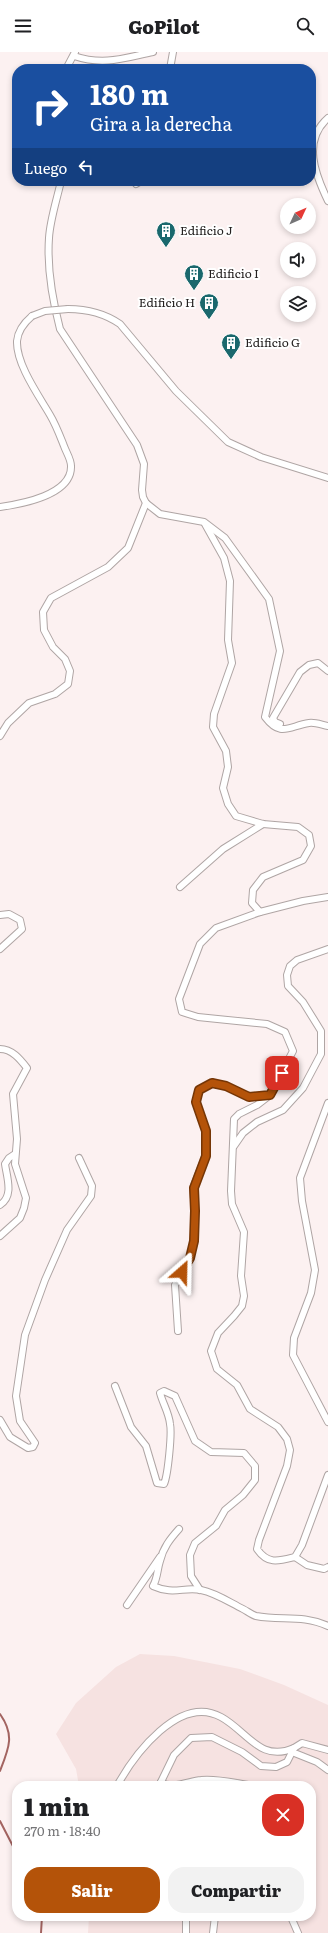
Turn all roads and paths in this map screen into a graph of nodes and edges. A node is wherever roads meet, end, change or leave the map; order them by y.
1 (153, 52) edge
2 (173, 52) edge
3 (74, 54) edge
4 (69, 64) edge
5 (171, 64) edge
6 (328, 118) edge
7 (316, 135) edge
8 (316, 174) edge
9 (60, 186) edge
10 (328, 201) edge
11 (328, 478) edge
12 (146, 503) junction
13 (0, 507) edge
14 (204, 522) junction
15 (328, 671) edge
16 (280, 724) dead end
17 (328, 726) edge
18 (0, 736) edge
19 (263, 824) junction
20 (180, 887) dead end
21 (328, 897) edge
22 (260, 912) junction
23 (0, 915) edge
24 (0, 948) edge
25 (328, 949) edge
26 (0, 1049) edge
27 (270, 1095) junction
28 (328, 1103) edge
29 (234, 1146) junction
30 (16, 1154) junction
31 (79, 1158) dead end
32 (0, 1205) edge
33 (0, 1236) edge
34 (178, 1331) dead end
35 (116, 1386) dead end
36 (0, 1420) edge
37 (328, 1422) edge
38 (328, 1475) edge
39 (179, 1529) dead end
40 (164, 1551) junction
41 (295, 1557) junction
42 (328, 1567) edge
43 (200, 1590) junction
44 (126, 1605) dead end
45 (328, 1626) edge
46 (293, 1750) junction
47 (328, 1750) edge
48 (328, 1770) edge
49 (120, 1781) edge
50 (161, 1781) edge
51 (201, 1781) edge
52 (218, 1781) edge
53 (186, 1921) edge
54 (214, 1921) edge
55 (293, 1921) edge
56 (186, 1933) edge
57 (213, 1933) edge
58 (298, 1933) edge

1 - 3 street
2 - 5 street
3 - 4 street
6 - 7 street
8 - 10 street
9 - 12 street
11 - 13 street, bridge
12 - 14 street
12 - 18 street
14 - 17 street
14 - 19 street
15 - 16 street
19 - 20 street
19 - 22 street
21 - 22 street
22 - 27 street
23 - 24 street
25 - 29 street
26 - 30 street
27 - 29 street
27 - 34 street
28 - 37 street
29 - 41 street
30 - 32 street
30 - 33 street
31 - 36 street
35 - 43 street
38 - 41 street
39 - 40 street
40 - 43 street
40 - 44 street
41 - 42 street
43 - 45 street
46 - 47 street
46 - 48 street
46 - 49 street
46 - 50 street
51 - 52 street
53 - 56 street
54 - 57 street
55 - 58 street

